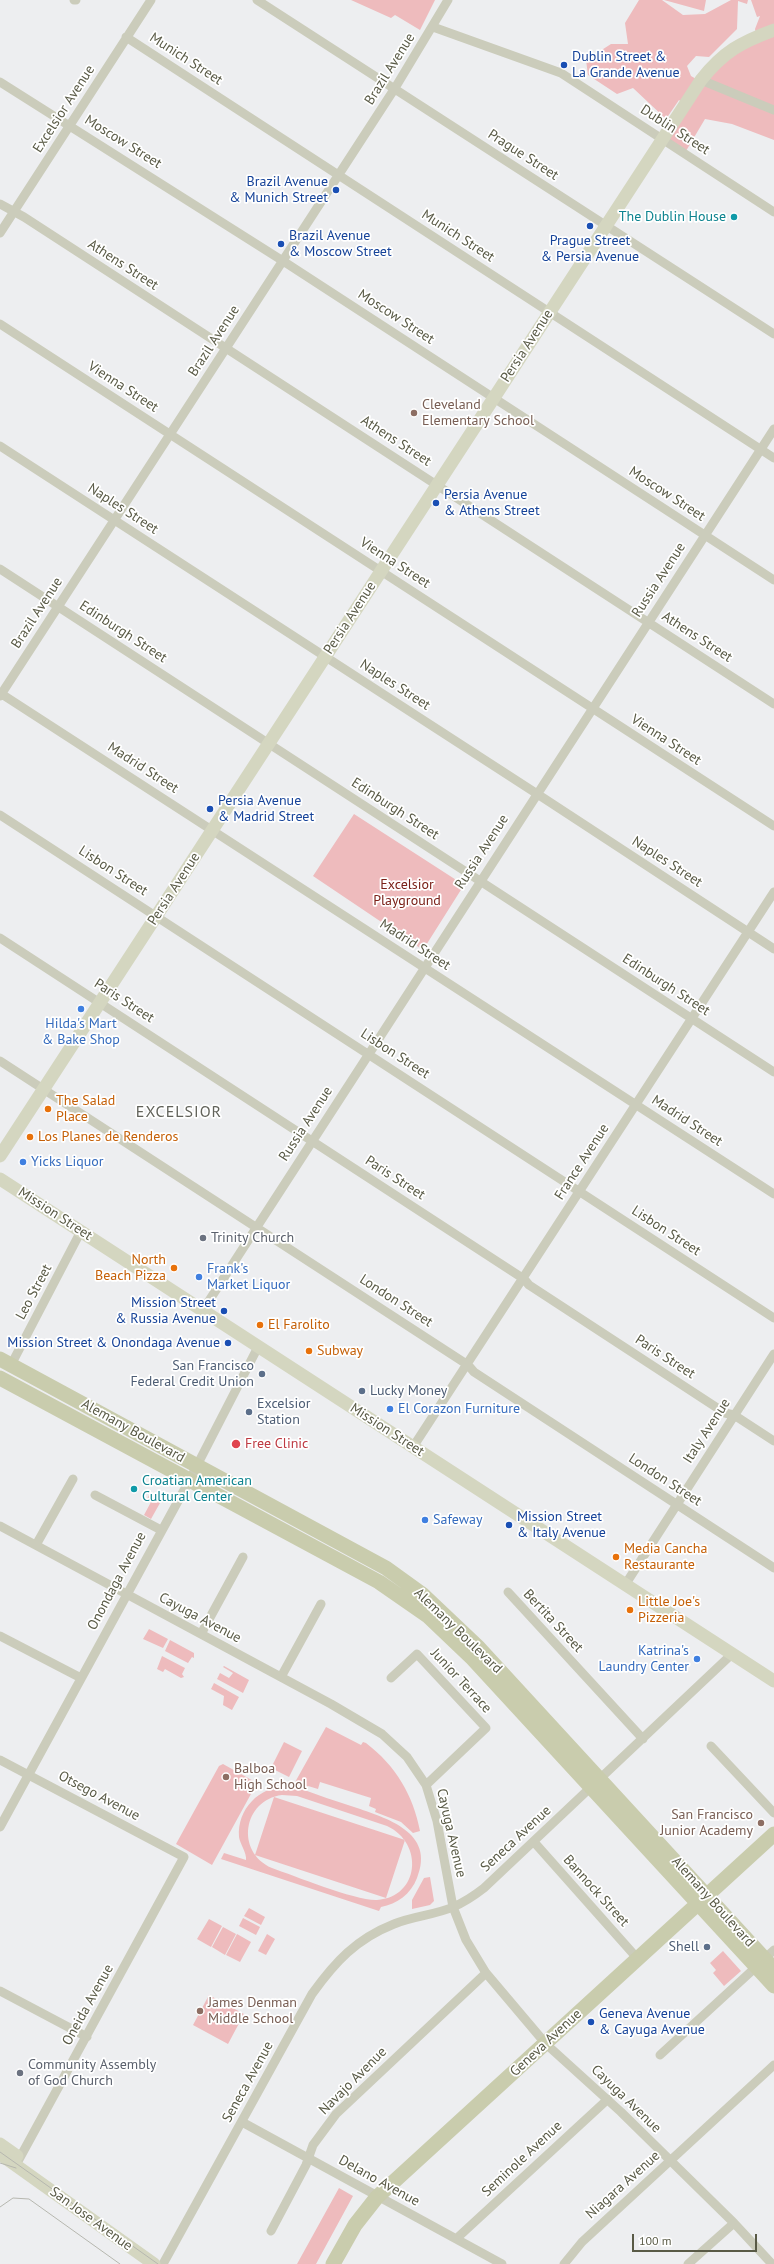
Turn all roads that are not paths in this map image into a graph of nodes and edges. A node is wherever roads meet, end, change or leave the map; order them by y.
1 (151, 0) edge
2 (257, 0) edge
3 (448, 0) edge
4 (433, 27) junction
5 (774, 30) edge
6 (126, 37) junction
7 (701, 80) junction
8 (0, 82) edge
9 (395, 88) junction
10 (774, 110) edge
11 (70, 126) junction
12 (662, 139) junction
13 (339, 175) junction
14 (0, 204) edge
15 (13, 212) junction
16 (774, 212) edge
17 (605, 225) junction
18 (0, 232) edge
19 (283, 261) junction
20 (549, 312) junction
21 (0, 324) edge
22 (774, 334) edge
23 (226, 347) junction
24 (493, 398) junction
25 (774, 429) edge
26 (171, 435) junction
27 (0, 446) edge
28 (761, 449) junction
29 (774, 458) edge
30 (437, 484) junction
31 (114, 520) junction
32 (705, 535) junction
33 (0, 569) edge
34 (381, 570) junction
35 (774, 580) edge
36 (58, 606) junction
37 (649, 622) junction
38 (325, 657) junction
39 (0, 694) edge
40 (774, 704) edge
41 (592, 708) junction
42 (268, 744) junction
43 (537, 794) junction
44 (0, 815) edge
45 (774, 826) edge
46 (213, 830) junction
47 (480, 881) junction
48 (774, 892) edge
49 (157, 916) junction
50 (748, 932) junction
51 (0, 938) edge
52 (774, 949) edge
53 (423, 968) junction
54 (101, 1002) junction
55 (692, 1019) junction
56 (368, 1054) junction
57 (0, 1061) edge
58 (774, 1072) edge
59 (44, 1089) junction
60 (636, 1105) junction
61 (312, 1140) junction
62 (0, 1156) edge
63 (1, 1182) edge
64 (580, 1191) junction
65 (774, 1194) edge
66 (256, 1227) junction
67 (81, 1231) junction
68 (524, 1279) junction
69 (202, 1310) junction
70 (774, 1318) edge
71 (258, 1347) junction
72 (774, 1354) edge
73 (5, 1362) edge
74 (468, 1365) junction
75 (0, 1378) edge
76 (734, 1415) junction
77 (774, 1441) edge
78 (413, 1447) junction
79 (196, 1467) junction
80 (73, 1479) dead end
81 (189, 1481) junction
82 (96, 1495) dead end
83 (677, 1505) junction
84 (0, 1526) edge
85 (160, 1530) junction
86 (36, 1545) junction
87 (243, 1557) dead end
88 (774, 1568) edge
89 (625, 1585) junction
90 (508, 1592) dead end
91 (126, 1594) junction
92 (321, 1604) dead end
93 (201, 1634) junction
94 (0, 1636) edge
95 (732, 1654) junction
96 (281, 1677) junction
97 (81, 1678) junction
98 (391, 1678) dead end
99 (774, 1681) edge
100 (643, 1739) junction
101 (712, 1746) dead end
102 (0, 1760) edge
103 (28, 1774) junction
104 (597, 1784) junction
105 (426, 1785) junction
106 (774, 1813) edge
107 (0, 1827) edge
108 (774, 1834) edge
109 (534, 1842) junction
110 (184, 1857) joint
111 (703, 1900) junction
112 (453, 1907) junction
113 (637, 1958) junction
114 (767, 1961) edge
115 (486, 1973) junction
116 (774, 1986) edge
117 (0, 1991) edge
118 (87, 2037) junction
119 (546, 2044) junction
120 (660, 2055) dead end
121 (774, 2065) edge
122 (608, 2099) junction
123 (242, 2122) junction
124 (0, 2144) edge
125 (0, 2154) edge
126 (309, 2158) junction
127 (670, 2161) junction
128 (18, 2162) junction
129 (377, 2197) junction
130 (734, 2223) junction
131 (271, 2231) dead end
132 (456, 2239) junction
133 (154, 2264) edge
134 (163, 2264) edge
135 (334, 2264) edge
136 (502, 2264) edge
137 (564, 2264) edge
138 (688, 2264) edge
139 (772, 2264) edge

1 - 6 street, Excelsior Avenue
2 - 9 street, Prague Street
3 - 4 street, Brazil Avenue
4 - 9 street, Brazil Avenue
4 - 12 street, Dublin Street
5 - 7 street, Persia Avenue
6 - 11 street, Excelsior Avenue
6 - 13 street, Munich Street
7 - 10 street
7 - 12 street, Persia Avenue
8 - 11 street, Moscow Street
9 - 13 street, Brazil Avenue
9 - 17 street, Prague Street
11 - 15 street, Excelsior Avenue
11 - 19 street, Moscow Street
12 - 16 street, Dublin Street
12 - 17 street, Persia Avenue
13 - 19 street, Brazil Avenue
13 - 20 street, Munich Street
14 - 15 street, Athens Street
15 - 18 street, Excelsior Avenue
15 - 23 street, Athens Street
17 - 20 street, Persia Avenue
17 - 22 street, Prague Street
19 - 23 street, Brazil Avenue
19 - 24 street, Moscow Street
20 - 24 street, Persia Avenue
20 - 28 street, Munich Street
21 - 26 street, Vienna Street
23 - 26 street, Brazil Avenue
23 - 30 street, Athens Street
24 - 30 street, Persia Avenue
24 - 32 street, Moscow Street
25 - 28 street, Russia Avenue
26 - 31 street, Brazil Avenue
26 - 34 street, Vienna Street
27 - 31 street, Naples Street
28 - 29 street, Munich Street
28 - 32 street, Russia Avenue
30 - 34 street, Persia Avenue
30 - 37 street, Athens Street
31 - 36 street, Brazil Avenue
31 - 38 street, Naples Street
32 - 35 street, Moscow Street
32 - 37 street, Russia Avenue
33 - 36 street, Edinburgh Street
34 - 38 street, Persia Avenue
34 - 41 street, Vienna Street
36 - 39 street, Brazil Avenue
36 - 42 street, Edinburgh Street
37 - 40 street, Athens Street
37 - 41 street, Russia Avenue
38 - 42 street, Persia Avenue
38 - 43 street, Naples Street
39 - 46 street, Madrid Street
41 - 43 street, Russia Avenue
41 - 45 street, Vienna Street
42 - 46 street, Persia Avenue
42 - 47 street, Edinburgh Street
43 - 47 street, Russia Avenue
43 - 50 street, Naples Street
44 - 49 street, Lisbon Street
46 - 49 street, Persia Avenue
46 - 53 street, Madrid Street
47 - 53 street, Russia Avenue
47 - 55 street, Edinburgh Street
48 - 50 street, France Avenue
49 - 54 street, Persia Avenue
49 - 56 street, Lisbon Street
50 - 52 street, Naples Street
50 - 55 street, France Avenue
51 - 54 street, Paris Street
53 - 56 street, Russia Avenue
53 - 60 street, Madrid Street
54 - 59 street, Persia Avenue
54 - 61 street, Paris Street
55 - 58 street, Edinburgh Street
55 - 60 street, France Avenue
56 - 61 street, Russia Avenue
56 - 64 street, Lisbon Street
57 - 59 street, London Street
59 - 62 street, Persia Avenue
59 - 66 street, London Street
60 - 64 street, France Avenue
60 - 65 street, Madrid Street
61 - 66 street, Russia Avenue
61 - 68 street, Paris Street
63 - 67 street, Mission Street
64 - 68 street, France Avenue
64 - 70 street, Lisbon Street
66 - 69 street, Russia Avenue
66 - 74 street, London Street
67 - 69 street, Mission Street
67 - 73 street, Leo Street
68 - 74 street, France Avenue
68 - 76 street, Paris Street
69 - 71 street, Mission Street
71 - 78 street, Mission Street
71 - 79 street, Onondaga Avenue
72 - 76 street, Italy Avenue
73 - 79 main road, Alemany Boulevard
74 - 78 street, France Avenue
74 - 83 street, London Street
75 - 81 main road, Alemany Boulevard
76 - 77 street, Paris Street
76 - 83 street, Italy Avenue
78 - 89 street, Mission Street
79 - 81 street, Onondaga Avenue
79 - 104 main road, Alemany Boulevard
80 - 86 street
81 - 85 street, Onondaga Avenue
81 - 104 main road, Alemany Boulevard
82 - 85 street
83 - 88 street, London Street
83 - 89 street, Italy Avenue
84 - 86 street, Cayuga Avenue
85 - 91 street, Onondaga Avenue
86 - 91 street, Cayuga Avenue
87 - 93 street
89 - 95 street, Mission Street
90 - 100 street, Bertita Street
91 - 93 street, Cayuga Avenue
91 - 97 street, Onondaga Avenue
92 - 96 street
93 - 96 street, Cayuga Avenue
94 - 97 street
95 - 99 street, Mission Street
95 - 100 street, Seneca Avenue
96 - 105 street, Cayuga Avenue
97 - 103 street, Onondaga Avenue
98 - 105 street, Junior Terrace
100 - 104 street, Seneca Avenue
101 - 106 street
102 - 103 street, Otsego Avenue
103 - 107 street, Onondaga Avenue
103 - 110 street, Otsego Avenue
104 - 109 street, Seneca Avenue
104 - 111 main road, Alemany Boulevard
105 - 112 street, Cayuga Avenue
108 - 111 main road, Geneva Avenue
109 - 112 street, Seneca Avenue
109 - 113 street, Bannock Street
110 - 118 street, Oneida Avenue
111 - 113 main road, Geneva Avenue
111 - 114 main road, Alemany Boulevard
112 - 115 street, Cayuga Avenue
112 - 123 street, Seneca Avenue
113 - 119 main road, Geneva Avenue
114 - 116 main road, Alemany Boulevard
114 - 120 street
115 - 119 street, Cayuga Avenue
115 - 126 street, Navajo Avenue
117 - 118 street
118 - 128 street, Oneida Avenue
119 - 122 street, Cayuga Avenue
119 - 129 main road, Geneva Avenue
121 - 127 street, Niagara Avenue
122 - 127 street, Cayuga Avenue
122 - 132 street, Seminole Avenue
123 - 126 street, Delano Avenue
123 - 134 street, Seneca Avenue
124 - 128 street, San Jose Avenue
125 - 128 street, San Jose Avenue
126 - 129 street, Delano Avenue
126 - 131 street, Navajo Avenue
127 - 130 street, Cayuga Avenue
127 - 137 street, Niagara Avenue
128 - 133 street, San Jose Avenue
129 - 132 street, Delano Avenue
129 - 135 main road, Geneva Avenue
130 - 138 street
130 - 139 street, Cayuga Avenue
132 - 136 street, Delano Avenue

